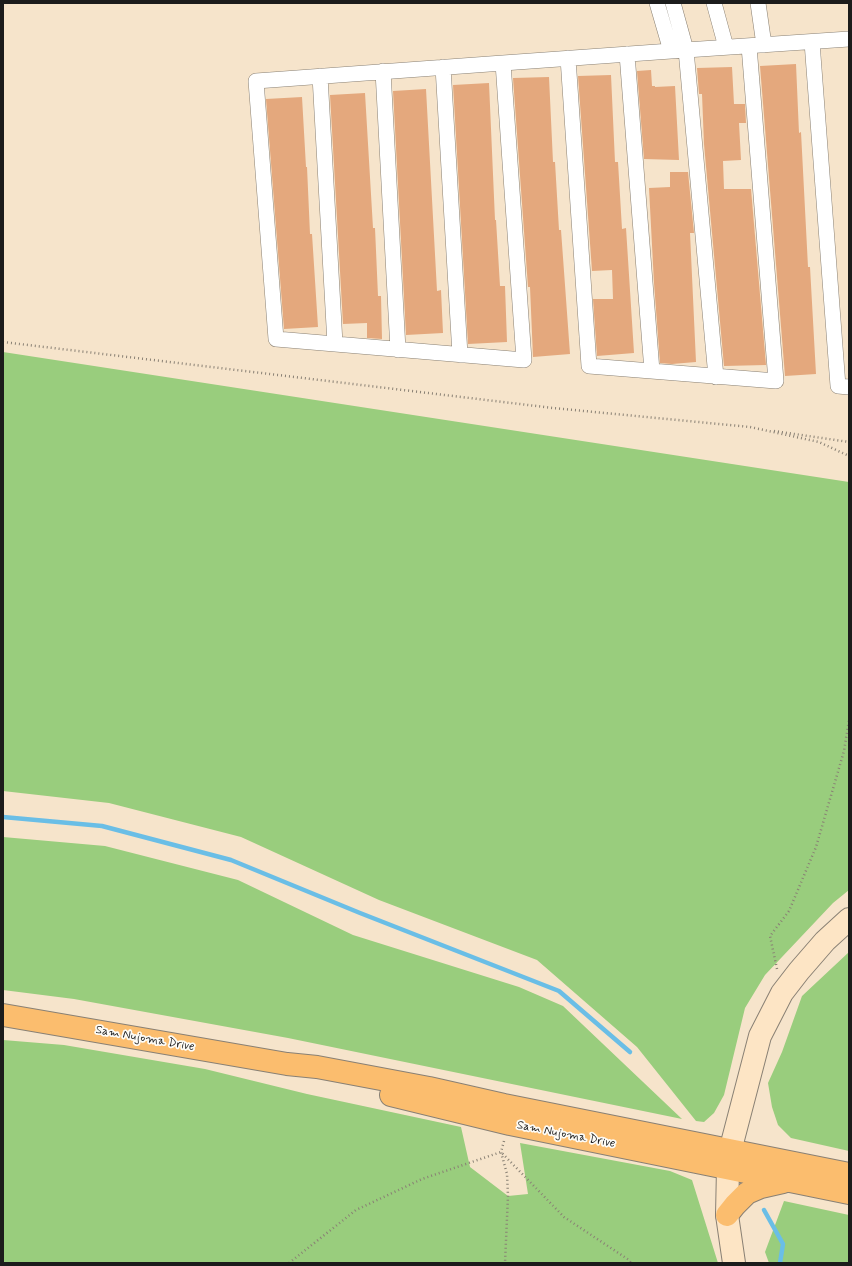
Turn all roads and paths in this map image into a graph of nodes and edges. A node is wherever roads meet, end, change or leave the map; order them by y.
1 (657, 3) edge
2 (673, 3) edge
3 (714, 3) edge
4 (758, 3) edge
5 (849, 39) edge
6 (812, 42) junction
7 (757, 45) junction
8 (726, 47) junction
9 (686, 50) junction
10 (671, 51) junction
11 (627, 54) junction
12 (568, 58) junction
13 (503, 63) junction
14 (443, 67) junction
15 (383, 71) junction
16 (320, 76) junction
17 (3, 342) edge
18 (335, 344) junction
19 (398, 350) junction
20 (460, 355) junction
21 (652, 371) junction
22 (716, 377) junction
23 (849, 387) edge
24 (750, 427) junction
25 (849, 442) edge
26 (849, 456) edge
27 (849, 720) edge
28 (849, 919) edge
29 (782, 993) junction
30 (3, 1015) edge
31 (287, 1064) junction
32 (510, 1124) junction
33 (501, 1152) junction
34 (729, 1159) junction
35 (849, 1174) edge
36 (787, 1182) junction
37 (849, 1193) edge
38 (727, 1215) junction
39 (289, 1263) edge
40 (505, 1263) edge
41 (631, 1263) edge
42 (734, 1263) edge

1 - 10 street
2 - 9 street
3 - 8 street
4 - 7 street
5 - 6 street
6 - 7 street
6 - 23 street
7 - 8 street
7 - 22 street
8 - 9 street
9 - 10 street
9 - 22 street
10 - 11 street
11 - 12 street
11 - 21 street
12 - 13 street
12 - 21 street
13 - 14 street
13 - 20 street
14 - 15 street
14 - 20 street
15 - 16 street
15 - 19 street
16 - 18 street
16 - 18 street
17 - 24 path
18 - 19 street
19 - 20 street
21 - 22 street
24 - 25 path
24 - 26 path
27 - 29 path
28 - 29 main road
29 - 34 main road
30 - 31 main road, Sam Nujoma Drive
31 - 32 main road, Sam Nujoma Drive
31 - 34 main road, Sam Nujoma Drive
32 - 33 path
32 - 34 main road, Sam Nujoma Drive
33 - 39 path
33 - 40 path
33 - 41 path
34 - 35 main road, Sam Nujoma Drive
34 - 36 main road, Sam Nujoma Drive
34 - 38 main road
36 - 37 main road, Sam Nujoma Drive
36 - 38 main road
38 - 42 main road

